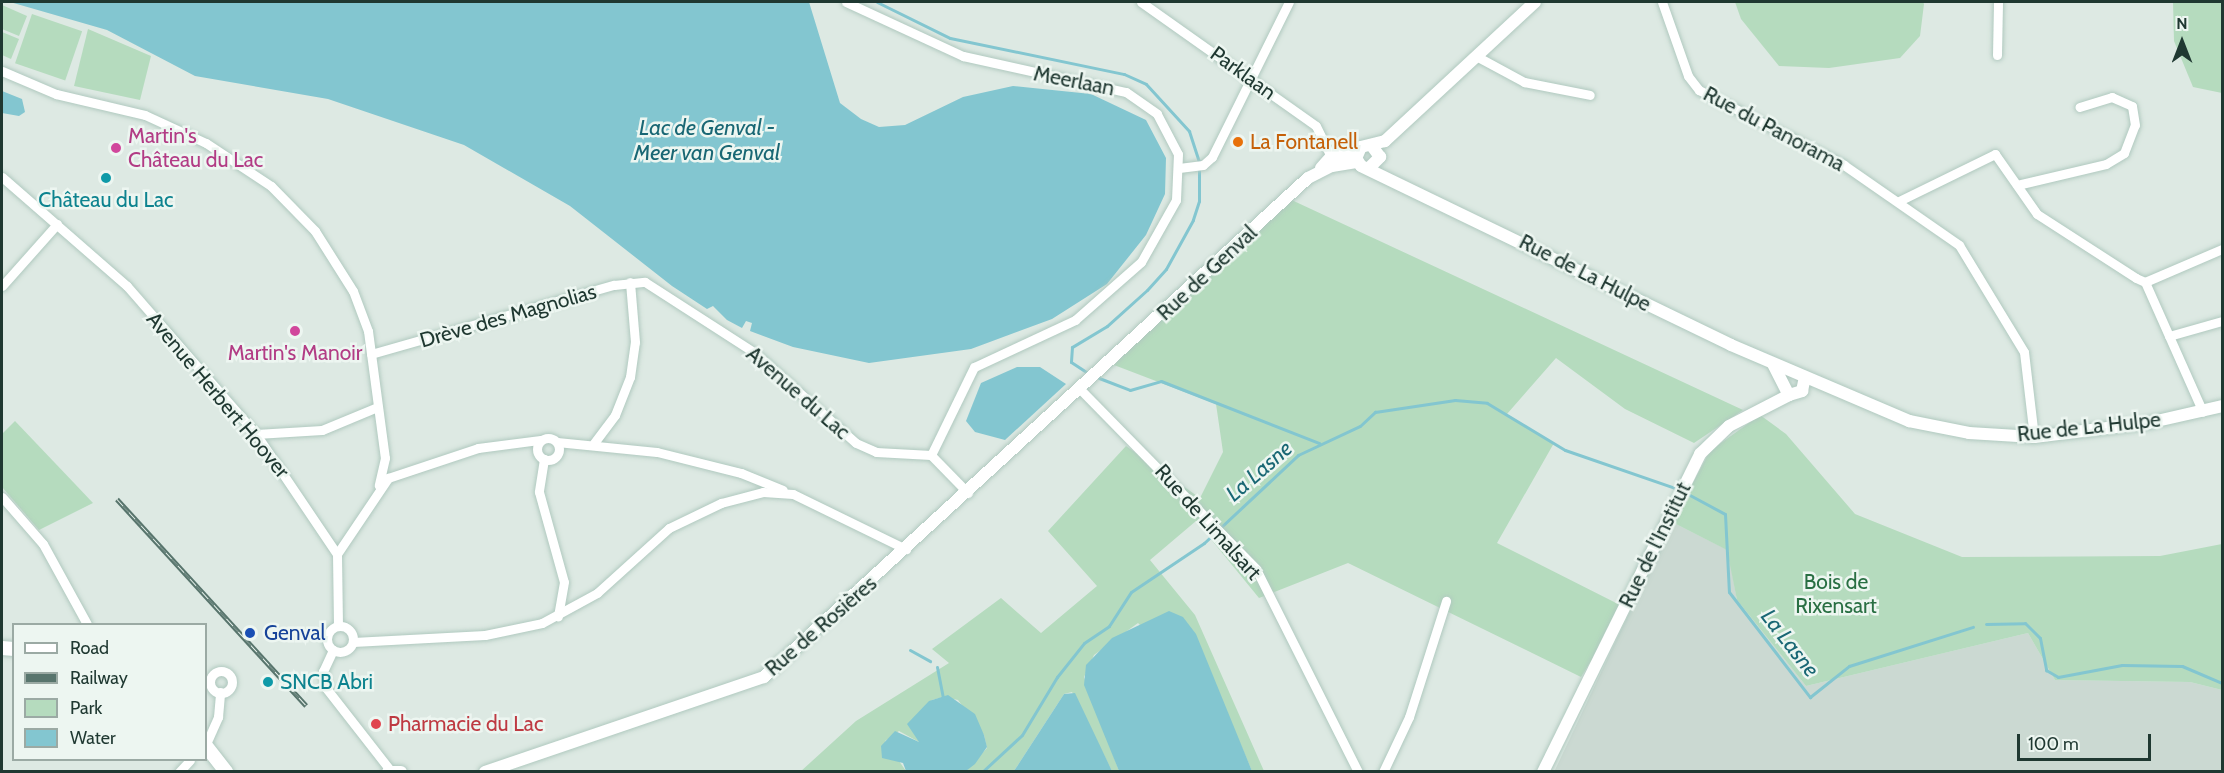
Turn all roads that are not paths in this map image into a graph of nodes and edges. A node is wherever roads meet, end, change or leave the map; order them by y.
1 (846, 2) edge
2 (1141, 2) edge
3 (1289, 2) edge
4 (1535, 2) edge
5 (1662, 2) edge
6 (2001, 3) edge
7 (1997, 55) dead end
8 (1476, 57) junction
9 (2, 71) edge
10 (1248, 75) junction
11 (1590, 95) dead end
12 (2080, 107) dead end
13 (1371, 155) junction
14 (1331, 157) junction
15 (1179, 168) junction
16 (1319, 170) junction
17 (2, 177) edge
18 (2017, 185) junction
19 (1899, 201) junction
20 (57, 224) junction
21 (2223, 249) edge
22 (630, 282) junction
23 (645, 282) joint
24 (2145, 282) junction
25 (2, 286) edge
26 (2223, 321) edge
27 (2169, 336) junction
28 (371, 354) junction
29 (1094, 376) joint
30 (1784, 382) junction
31 (1804, 383) junction
32 (1080, 389) junction
33 (2223, 406) edge
34 (2203, 412) junction
35 (376, 413) junction
36 (256, 434) junction
37 (2034, 437) junction
38 (557, 442) junction
39 (573, 443) junction
40 (594, 443) junction
41 (538, 445) junction
42 (559, 452) junction
43 (931, 455) junction
44 (547, 460) junction
45 (379, 485) junction
46 (784, 491) junction
47 (968, 493) junction
48 (2, 497) edge
49 (906, 549) junction
50 (337, 554) junction
51 (1446, 601) dead end
52 (558, 616) junction
53 (86, 623) edge
54 (338, 626) junction
55 (353, 642) junction
56 (333, 650) junction
57 (208, 678) edge
58 (220, 692) junction
59 (207, 743) edge
60 (207, 746) edge
61 (226, 771) edge
62 (393, 771) edge
63 (485, 771) edge
64 (1358, 771) edge
65 (1383, 771) edge
66 (1543, 771) edge

1 - 15 street, Meerlaan
2 - 10 street, Parklaan
3 - 10 street
4 - 8 street
5 - 19 street, Rue du Panorama
6 - 7 street
8 - 11 street
8 - 13 street
9 - 28 street
10 - 14 street, Parklaan
10 - 15 street
12 - 18 street
13 - 14 street
13 - 16 street
13 - 30 street, Rue de La Hulpe
14 - 16 street, Rue de Genval
15 - 43 street, Meerlaan
16 - 29 street, Rue de Genval
17 - 20 street, Avenue Herbert Hoover
18 - 19 street
18 - 24 street
19 - 37 street, Rue du Panorama
20 - 25 street
20 - 36 street, Avenue Herbert Hoover
21 - 24 street
22 - 23 street, Drève des Magnolias
22 - 28 street, Drève des Magnolias
22 - 40 street
23 - 43 street, Avenue du Lac
24 - 27 street
26 - 27 street
27 - 34 street
28 - 35 street
29 - 32 street, Rue de Rosières
30 - 31 street
30 - 31 street, Rue de La Hulpe
30 - 66 street, Rue de l'Institut
31 - 37 street, Rue de La Hulpe
32 - 47 street, Rue de Rosières
32 - 64 street, Rue de Limalsart
33 - 34 street, Rue de La Hulpe
34 - 37 street, Rue de La Hulpe
35 - 36 street
35 - 45 street
36 - 50 street, Avenue Herbert Hoover
38 - 39 street
38 - 41 street
38 - 42 street
39 - 40 street
39 - 42 street
40 - 46 street
41 - 44 street
41 - 45 street
42 - 44 street
43 - 47 street
44 - 52 street
45 - 50 street
46 - 49 street
46 - 52 street
47 - 49 street, Rue de Rosières
48 - 53 street
49 - 63 street, Rue de Rosières
50 - 54 street
51 - 65 street
52 - 55 street
54 - 55 street
54 - 56 street
55 - 56 street
56 - 62 street
57 - 58 street
57 - 58 street
58 - 59 street
60 - 61 main road

